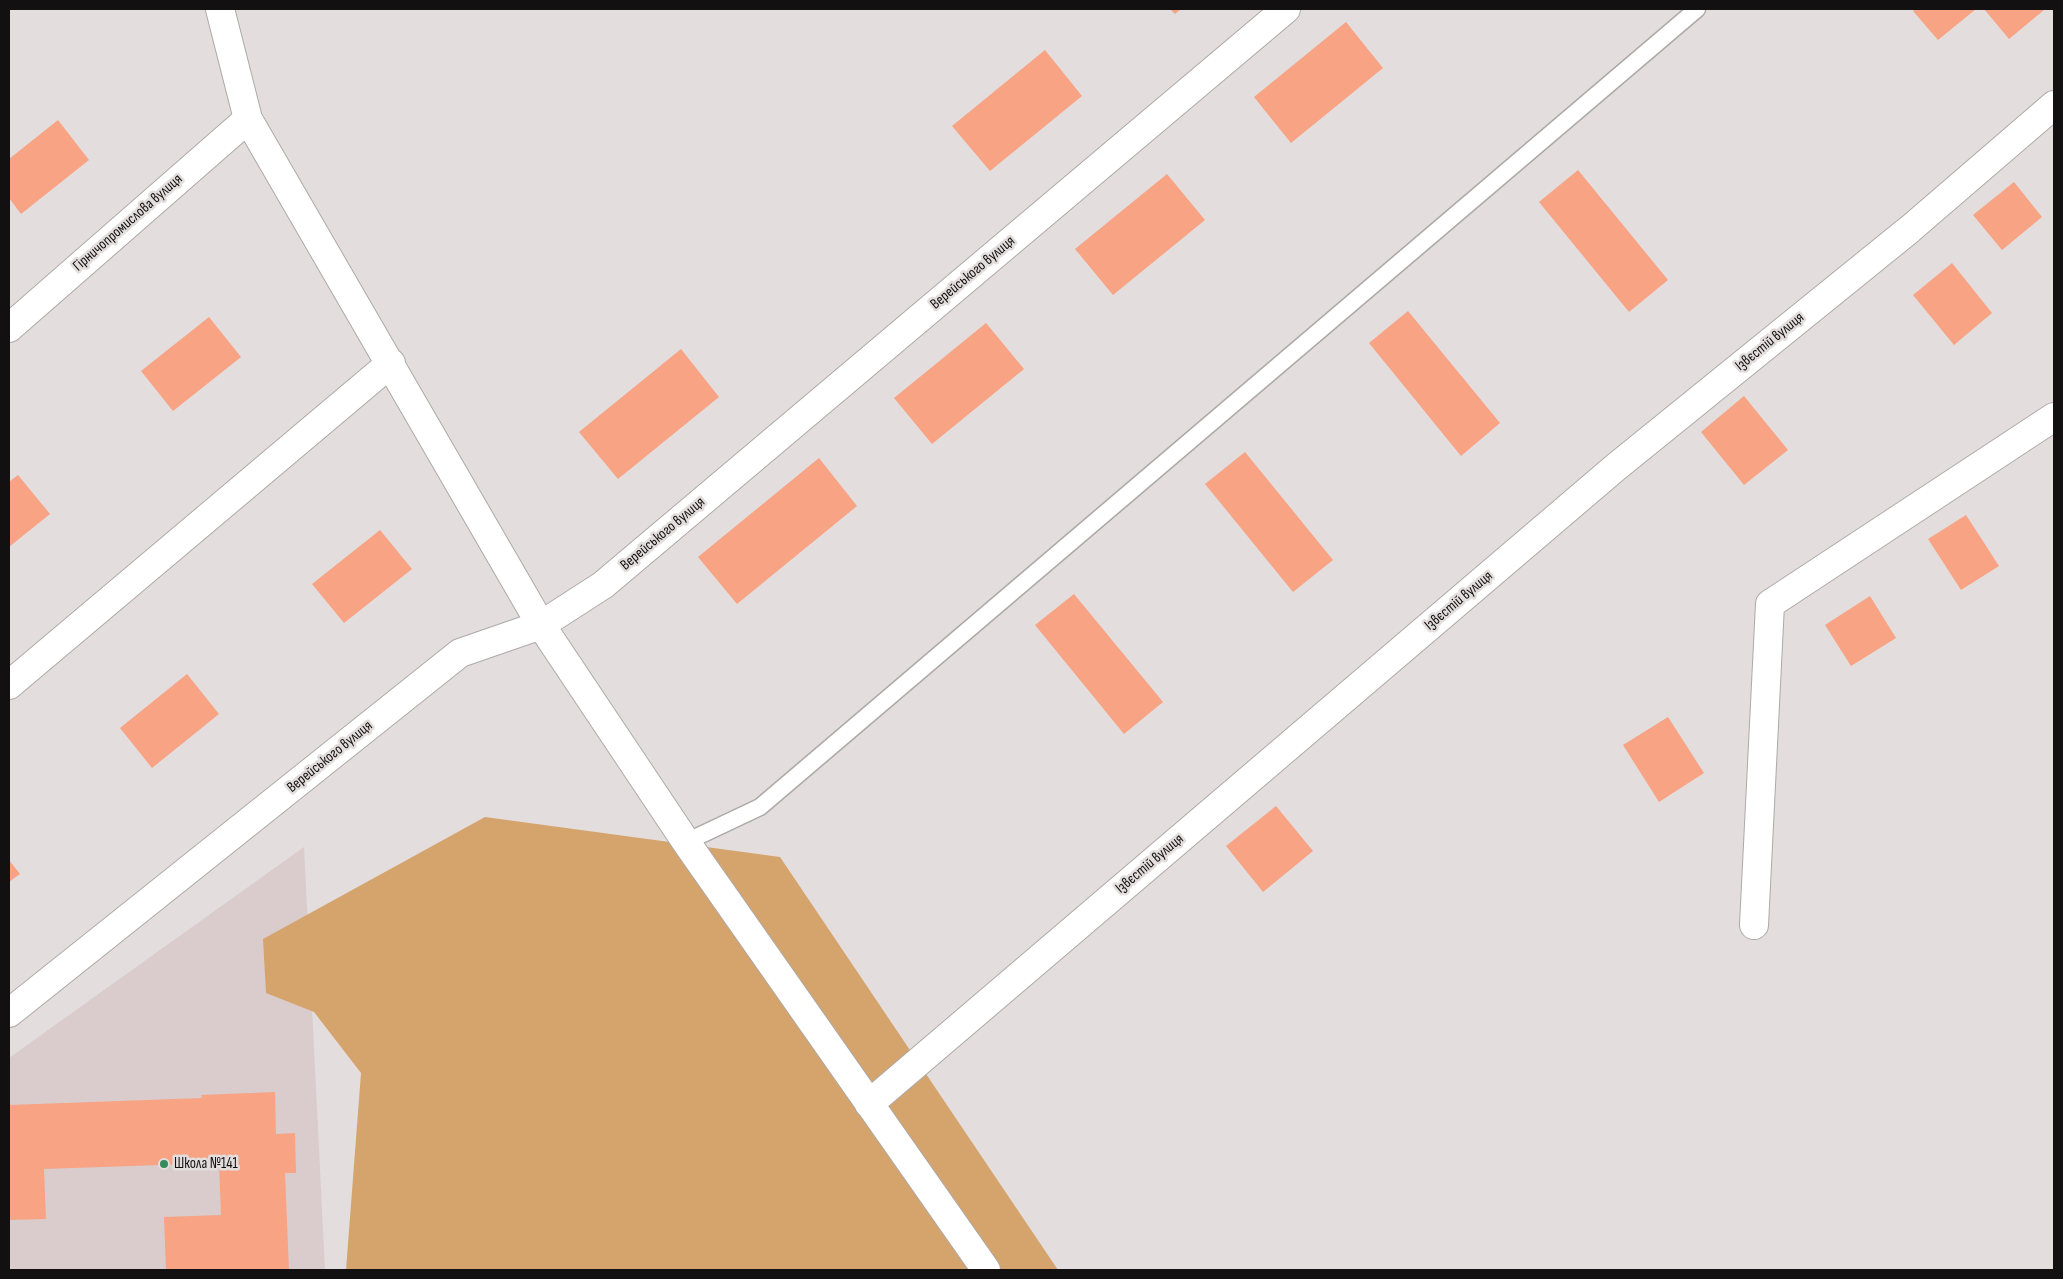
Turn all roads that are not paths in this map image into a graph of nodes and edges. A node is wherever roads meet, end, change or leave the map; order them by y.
1 (220, 9) edge
2 (1286, 9) edge
3 (1697, 9) edge
4 (2054, 105) edge
5 (248, 119) junction
6 (9, 328) edge
7 (391, 363) junction
8 (2054, 417) edge
9 (541, 625) junction
10 (9, 685) edge
11 (686, 842) junction
12 (1754, 925) dead end
13 (9, 1013) edge
14 (869, 1104) junction
15 (986, 1270) edge

1 - 5 street
2 - 9 street, Верейського вулиця
3 - 11 lane
4 - 14 street, Ізвєстій вулиця
5 - 6 street, Гірничопромислова вулиця
5 - 7 street
7 - 9 street
7 - 10 street
8 - 12 street
9 - 11 street
9 - 13 street, Верейського вулиця
11 - 14 street
14 - 15 street

